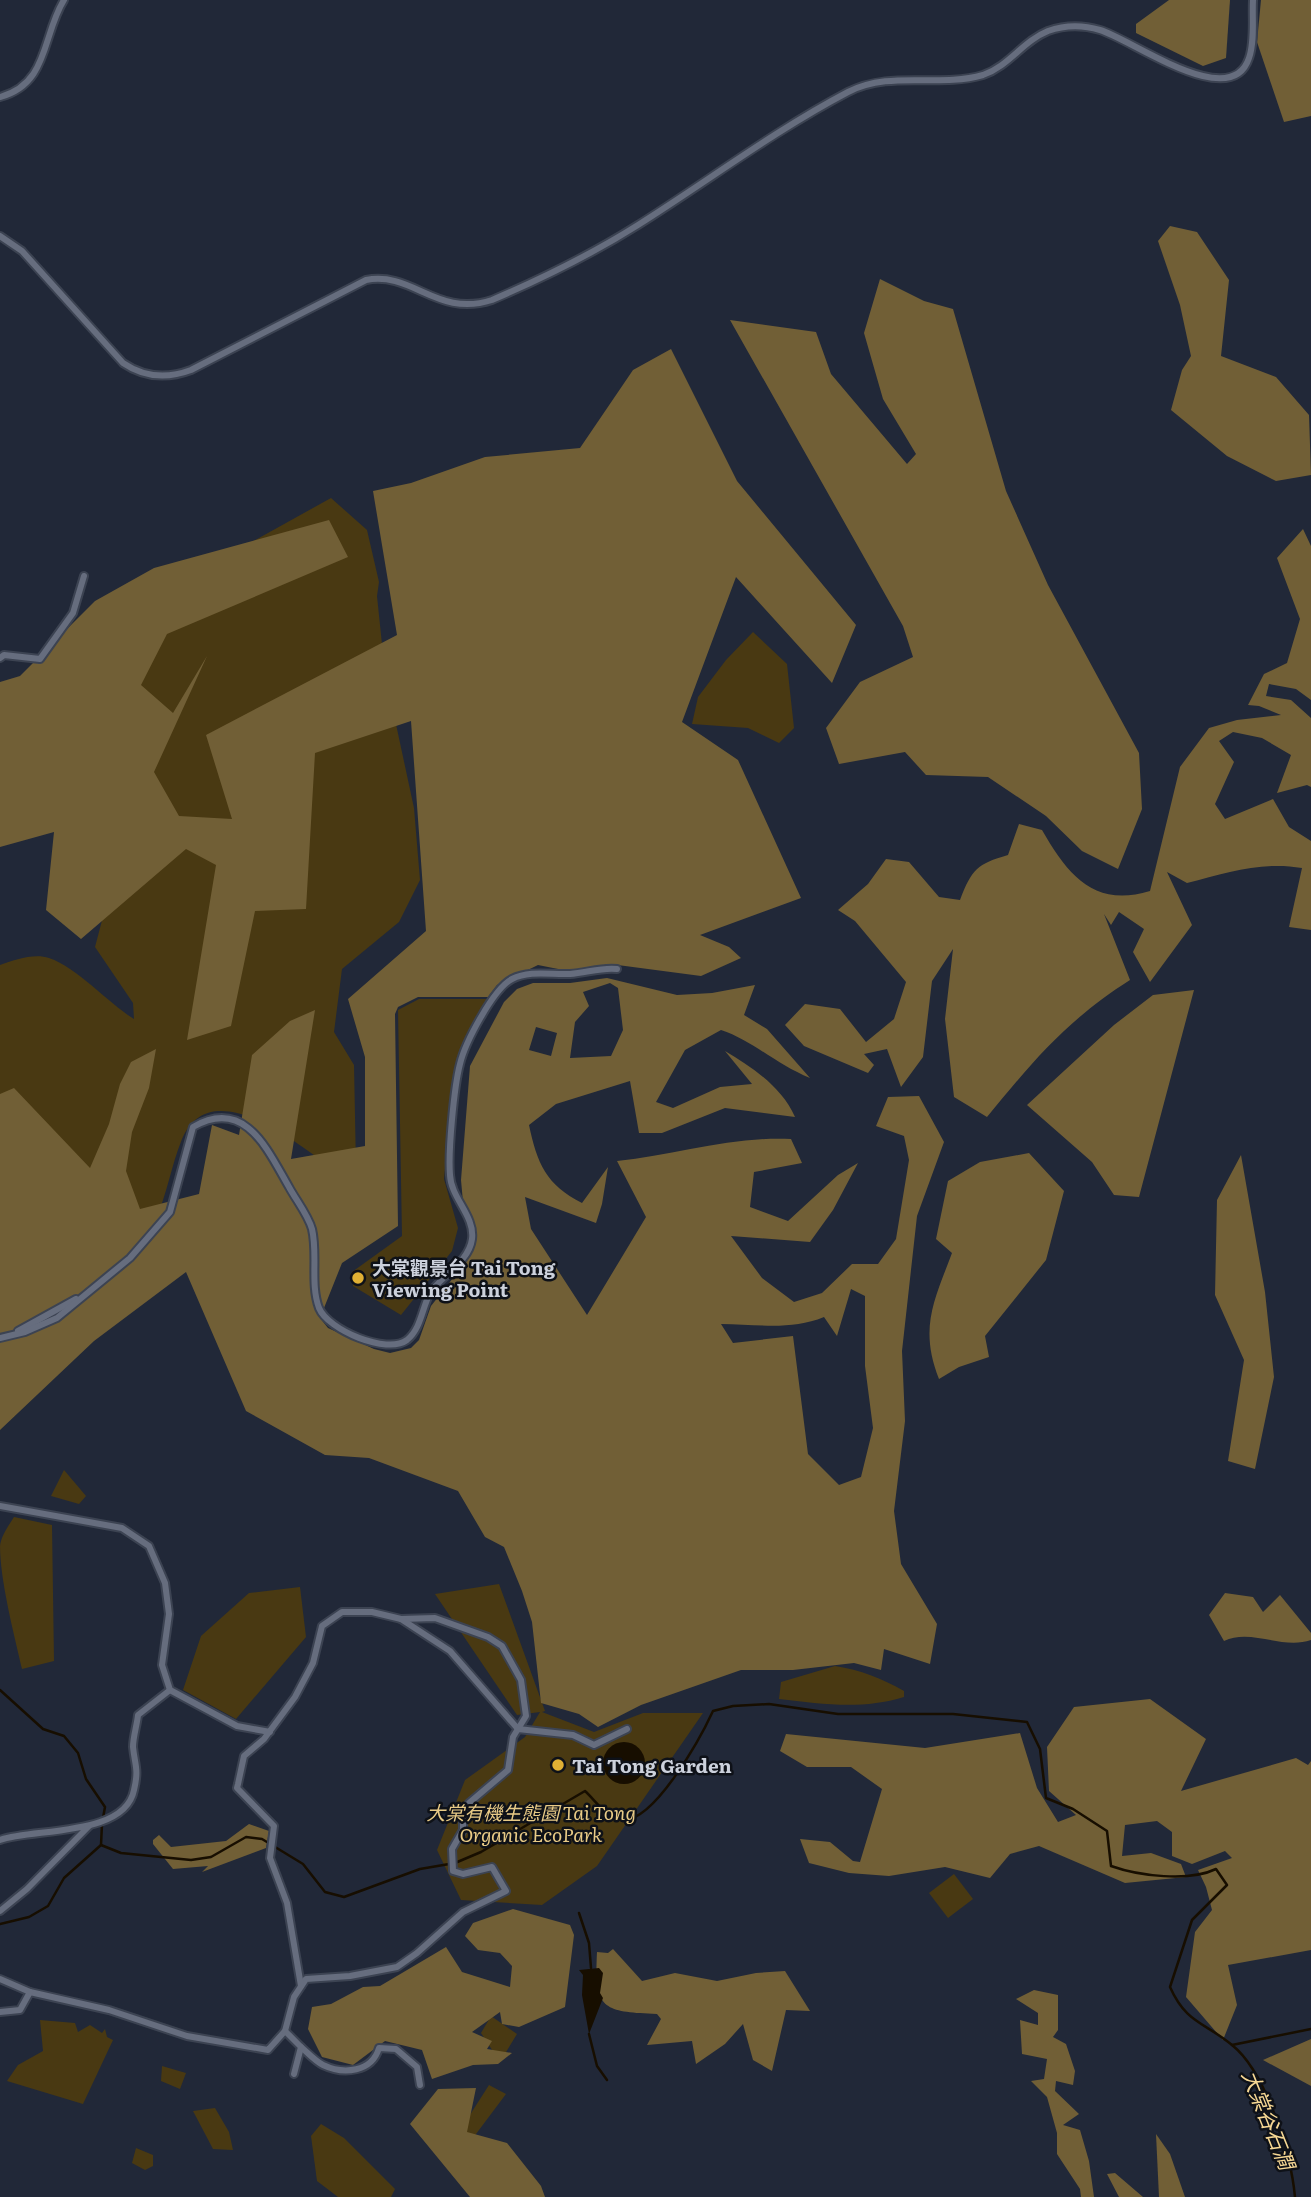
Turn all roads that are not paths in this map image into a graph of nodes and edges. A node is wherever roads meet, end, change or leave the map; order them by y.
1 (64, 0) edge
2 (1253, 0) edge
3 (0, 97) edge
4 (0, 236) edge
5 (84, 576) dead end
6 (0, 657) edge
7 (617, 969) dead end
8 (0, 1338) edge
9 (0, 1506) edge
10 (401, 1619) junction
11 (170, 1690) junction
12 (518, 1729) junction
13 (627, 1729) dead end
14 (270, 1732) junction
15 (91, 1825) junction
16 (0, 1840) edge
17 (0, 1911) edge
18 (0, 1979) edge
19 (301, 1986) junction
20 (30, 1992) junction
21 (0, 2012) edge
22 (285, 2031) junction
23 (301, 2048) junction
24 (294, 2074) dead end
25 (420, 2085) dead end

1 - 3 street
2 - 4 street
5 - 6 street
7 - 8 street
9 - 11 street
10 - 12 street
10 - 12 street
10 - 14 street
11 - 14 street
11 - 15 street
12 - 13 street
12 - 19 street
14 - 19 street
15 - 16 street
15 - 17 street
18 - 20 street
19 - 22 street
20 - 21 street
20 - 22 street
22 - 23 street
23 - 24 street
23 - 25 street

